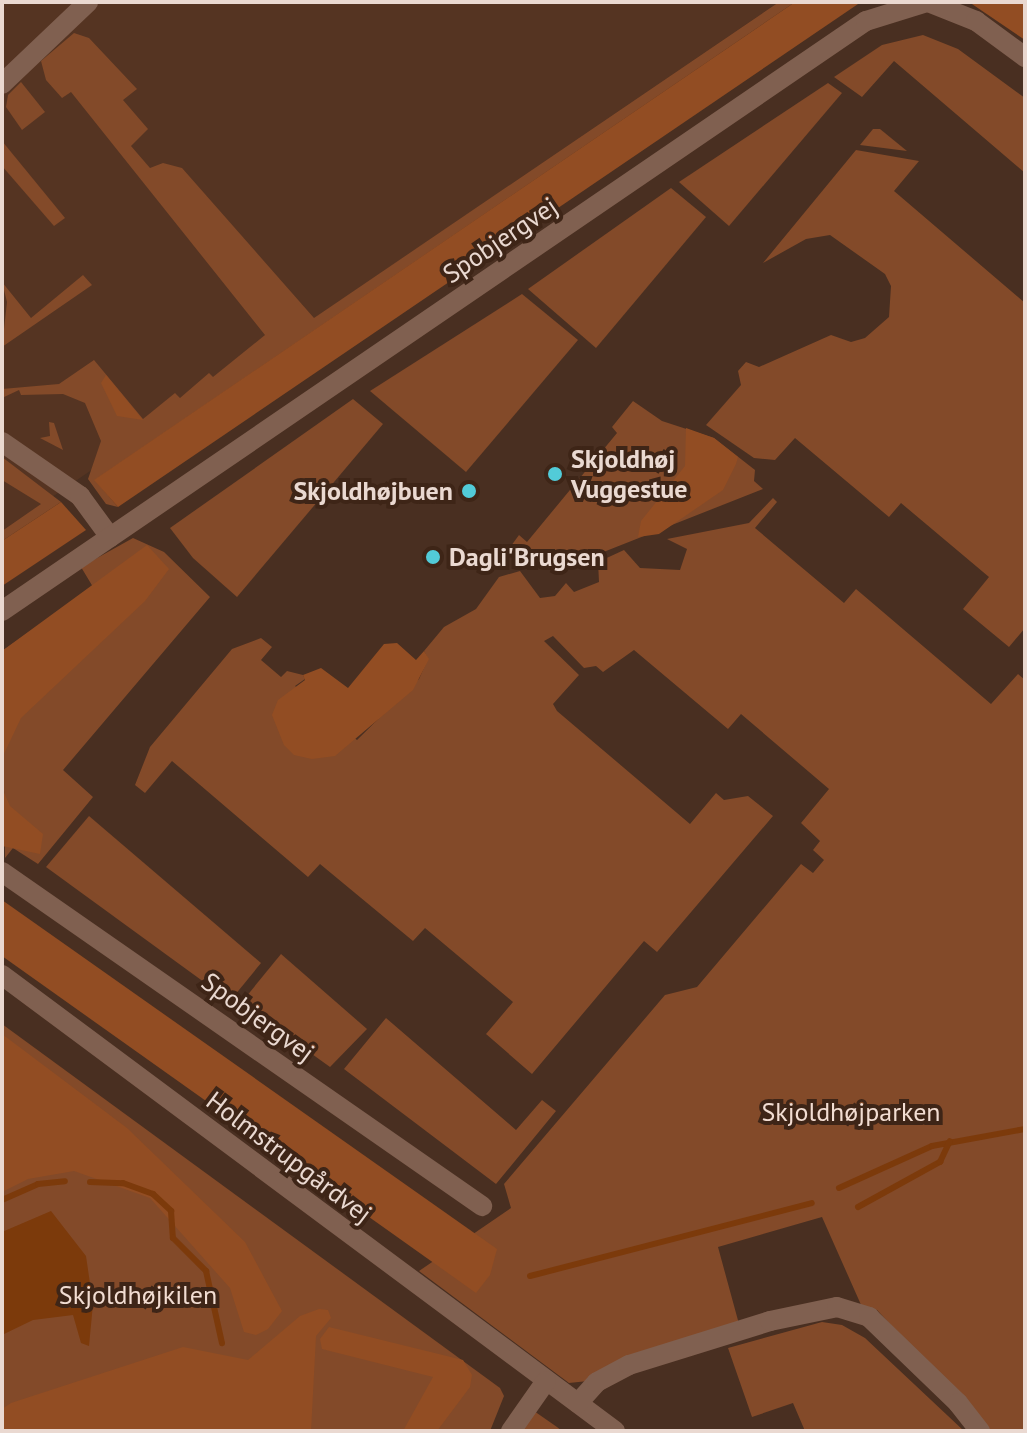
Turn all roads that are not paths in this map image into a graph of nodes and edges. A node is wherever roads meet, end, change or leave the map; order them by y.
1 (88, 2) edge
2 (927, 2) edge
3 (1025, 57) edge
4 (2, 84) edge
5 (2, 442) edge
6 (110, 537) junction
7 (2, 611) edge
8 (2, 872) edge
9 (2, 975) edge
10 (482, 1206) dead end
11 (546, 1381) junction
12 (578, 1403) junction
13 (511, 1431) edge
14 (615, 1431) edge
15 (980, 1431) edge

1 - 4 street
2 - 3 street, Spobjergvej
2 - 6 street, Spobjergvej
5 - 6 street
6 - 7 street, Spobjergvej
8 - 10 street, Spobjergvej
9 - 11 street, Holmstrupgårdvej
11 - 12 street, Holmstrupgårdvej
11 - 13 street
12 - 14 street, Holmstrupgårdvej
12 - 15 street

